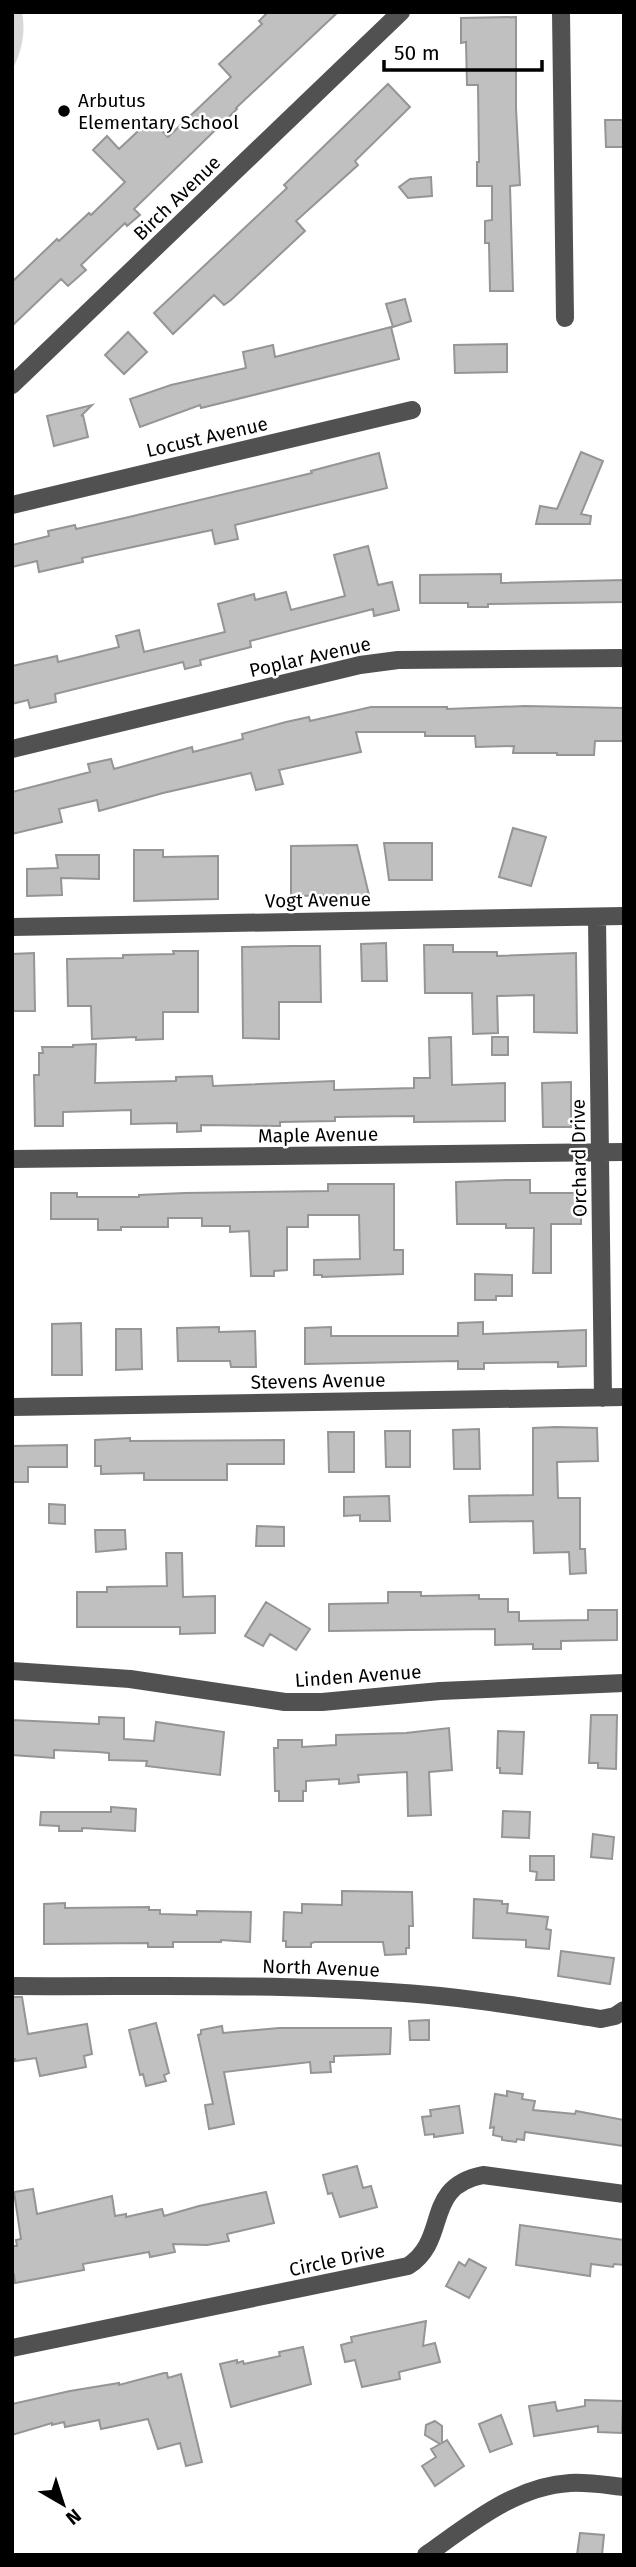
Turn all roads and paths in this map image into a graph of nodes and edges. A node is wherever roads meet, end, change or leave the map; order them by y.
1 (401, 12) edge
2 (561, 12) edge
3 (565, 318) dead end
4 (12, 385) edge
5 (411, 410) dead end
6 (12, 505) edge
7 (624, 658) edge
8 (12, 749) edge
9 (624, 916) edge
10 (597, 917) junction
11 (12, 926) edge
12 (624, 1152) edge
13 (600, 1153) junction
14 (12, 1159) edge
15 (624, 1397) edge
16 (603, 1398) junction
17 (12, 1407) edge
18 (12, 1671) edge
19 (624, 1684) edge
20 (12, 1986) edge
21 (624, 2010) edge
22 (624, 2194) edge
23 (12, 2348) edge
24 (624, 2487) edge
25 (426, 2555) edge

1 - 4 street, Birch Avenue
2 - 3 street
5 - 6 street, Locust Avenue
7 - 8 street, Poplar Avenue
9 - 10 street, Vogt Avenue
10 - 11 street, Vogt Avenue
10 - 13 street, Orchard Drive
12 - 13 street, Maple Avenue
13 - 14 street, Maple Avenue
13 - 16 street, Orchard Drive
15 - 16 street, Stevens Avenue
16 - 17 street, Stevens Avenue
18 - 19 street, Linden Avenue
20 - 21 street, North Avenue
22 - 23 street, Circle Drive
24 - 25 street

